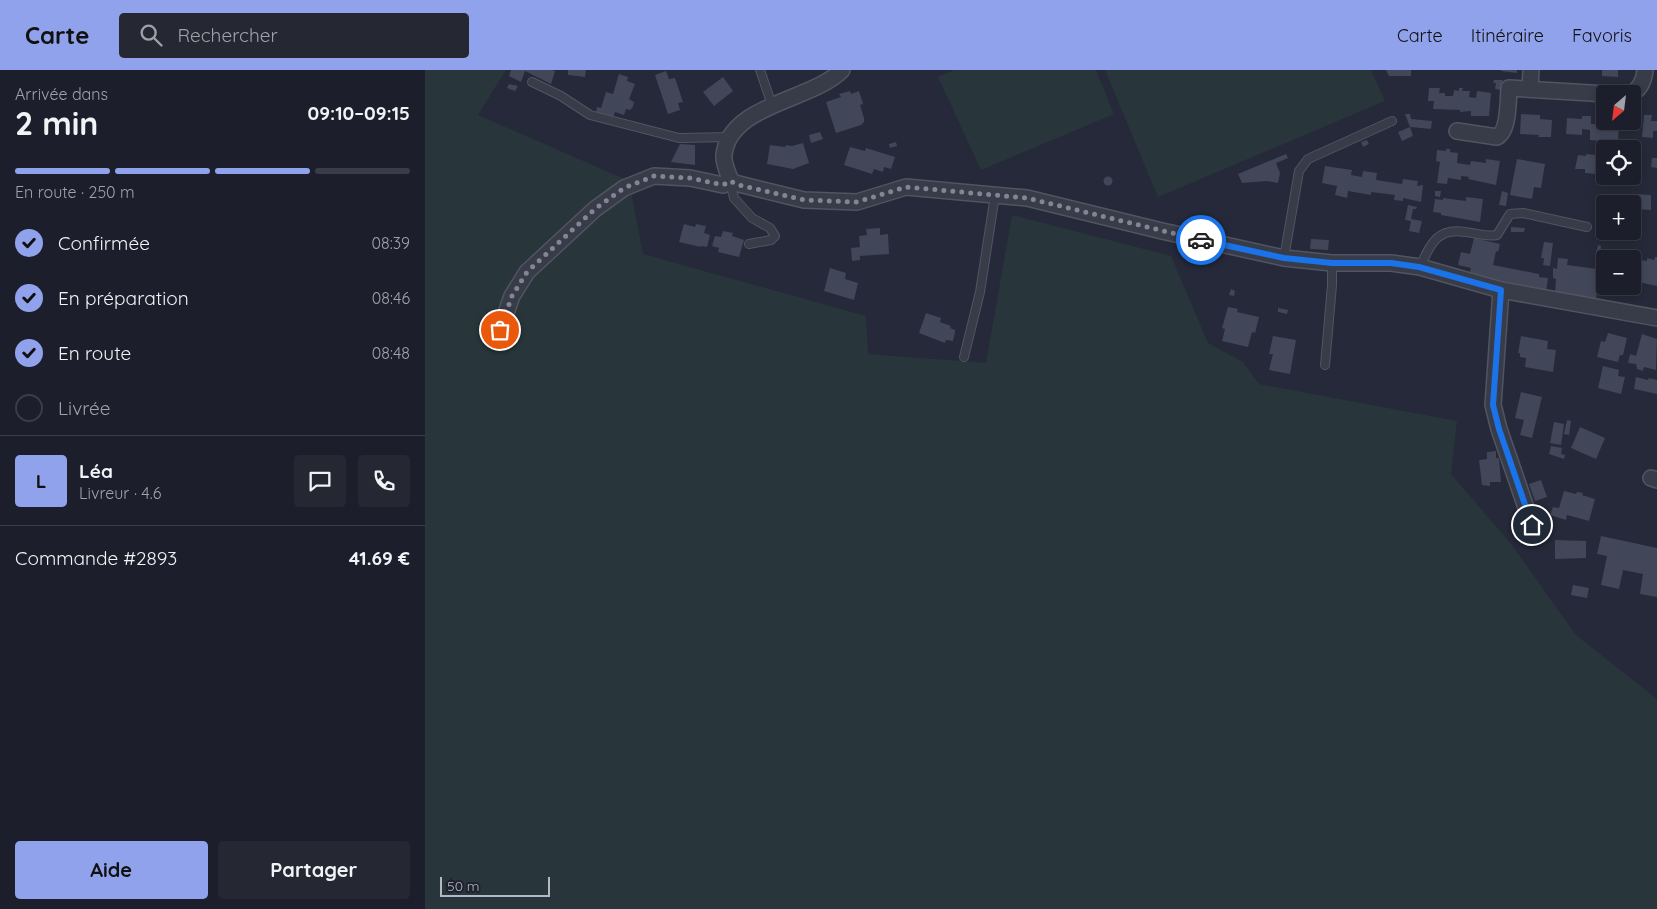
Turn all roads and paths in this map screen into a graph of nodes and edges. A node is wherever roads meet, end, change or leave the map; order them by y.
1 (760, 70) edge
2 (842, 70) edge
3 (1531, 70) edge
4 (1645, 70) edge
5 (532, 82) dead end
6 (1641, 85) edge
7 (1530, 89) junction
8 (1596, 93) edge
9 (772, 105) junction
10 (1392, 121) dead end
11 (1457, 130) dead end
12 (730, 137) junction
13 (733, 182) junction
14 (995, 195) junction
15 (1587, 227) dead end
16 (749, 244) dead end
17 (1284, 258) junction
18 (1332, 263) junction
19 (1419, 267) junction
20 (1501, 290) junction
21 (1657, 318) edge
22 (500, 330) dead end
23 (964, 356) dead end
24 (1325, 365) dead end
25 (1532, 525) dead end

1 - 9 lane
2 - 9 street
3 - 7 street
4 - 6 street
5 - 12 lane
7 - 8 street
7 - 11 street
9 - 12 street
10 - 17 lane
12 - 13 street
13 - 14 street
13 - 16 lane
13 - 22 street
14 - 17 street
14 - 23 lane
15 - 19 lane
17 - 18 street
18 - 19 street
18 - 24 lane
19 - 20 street
20 - 21 street
20 - 25 street

